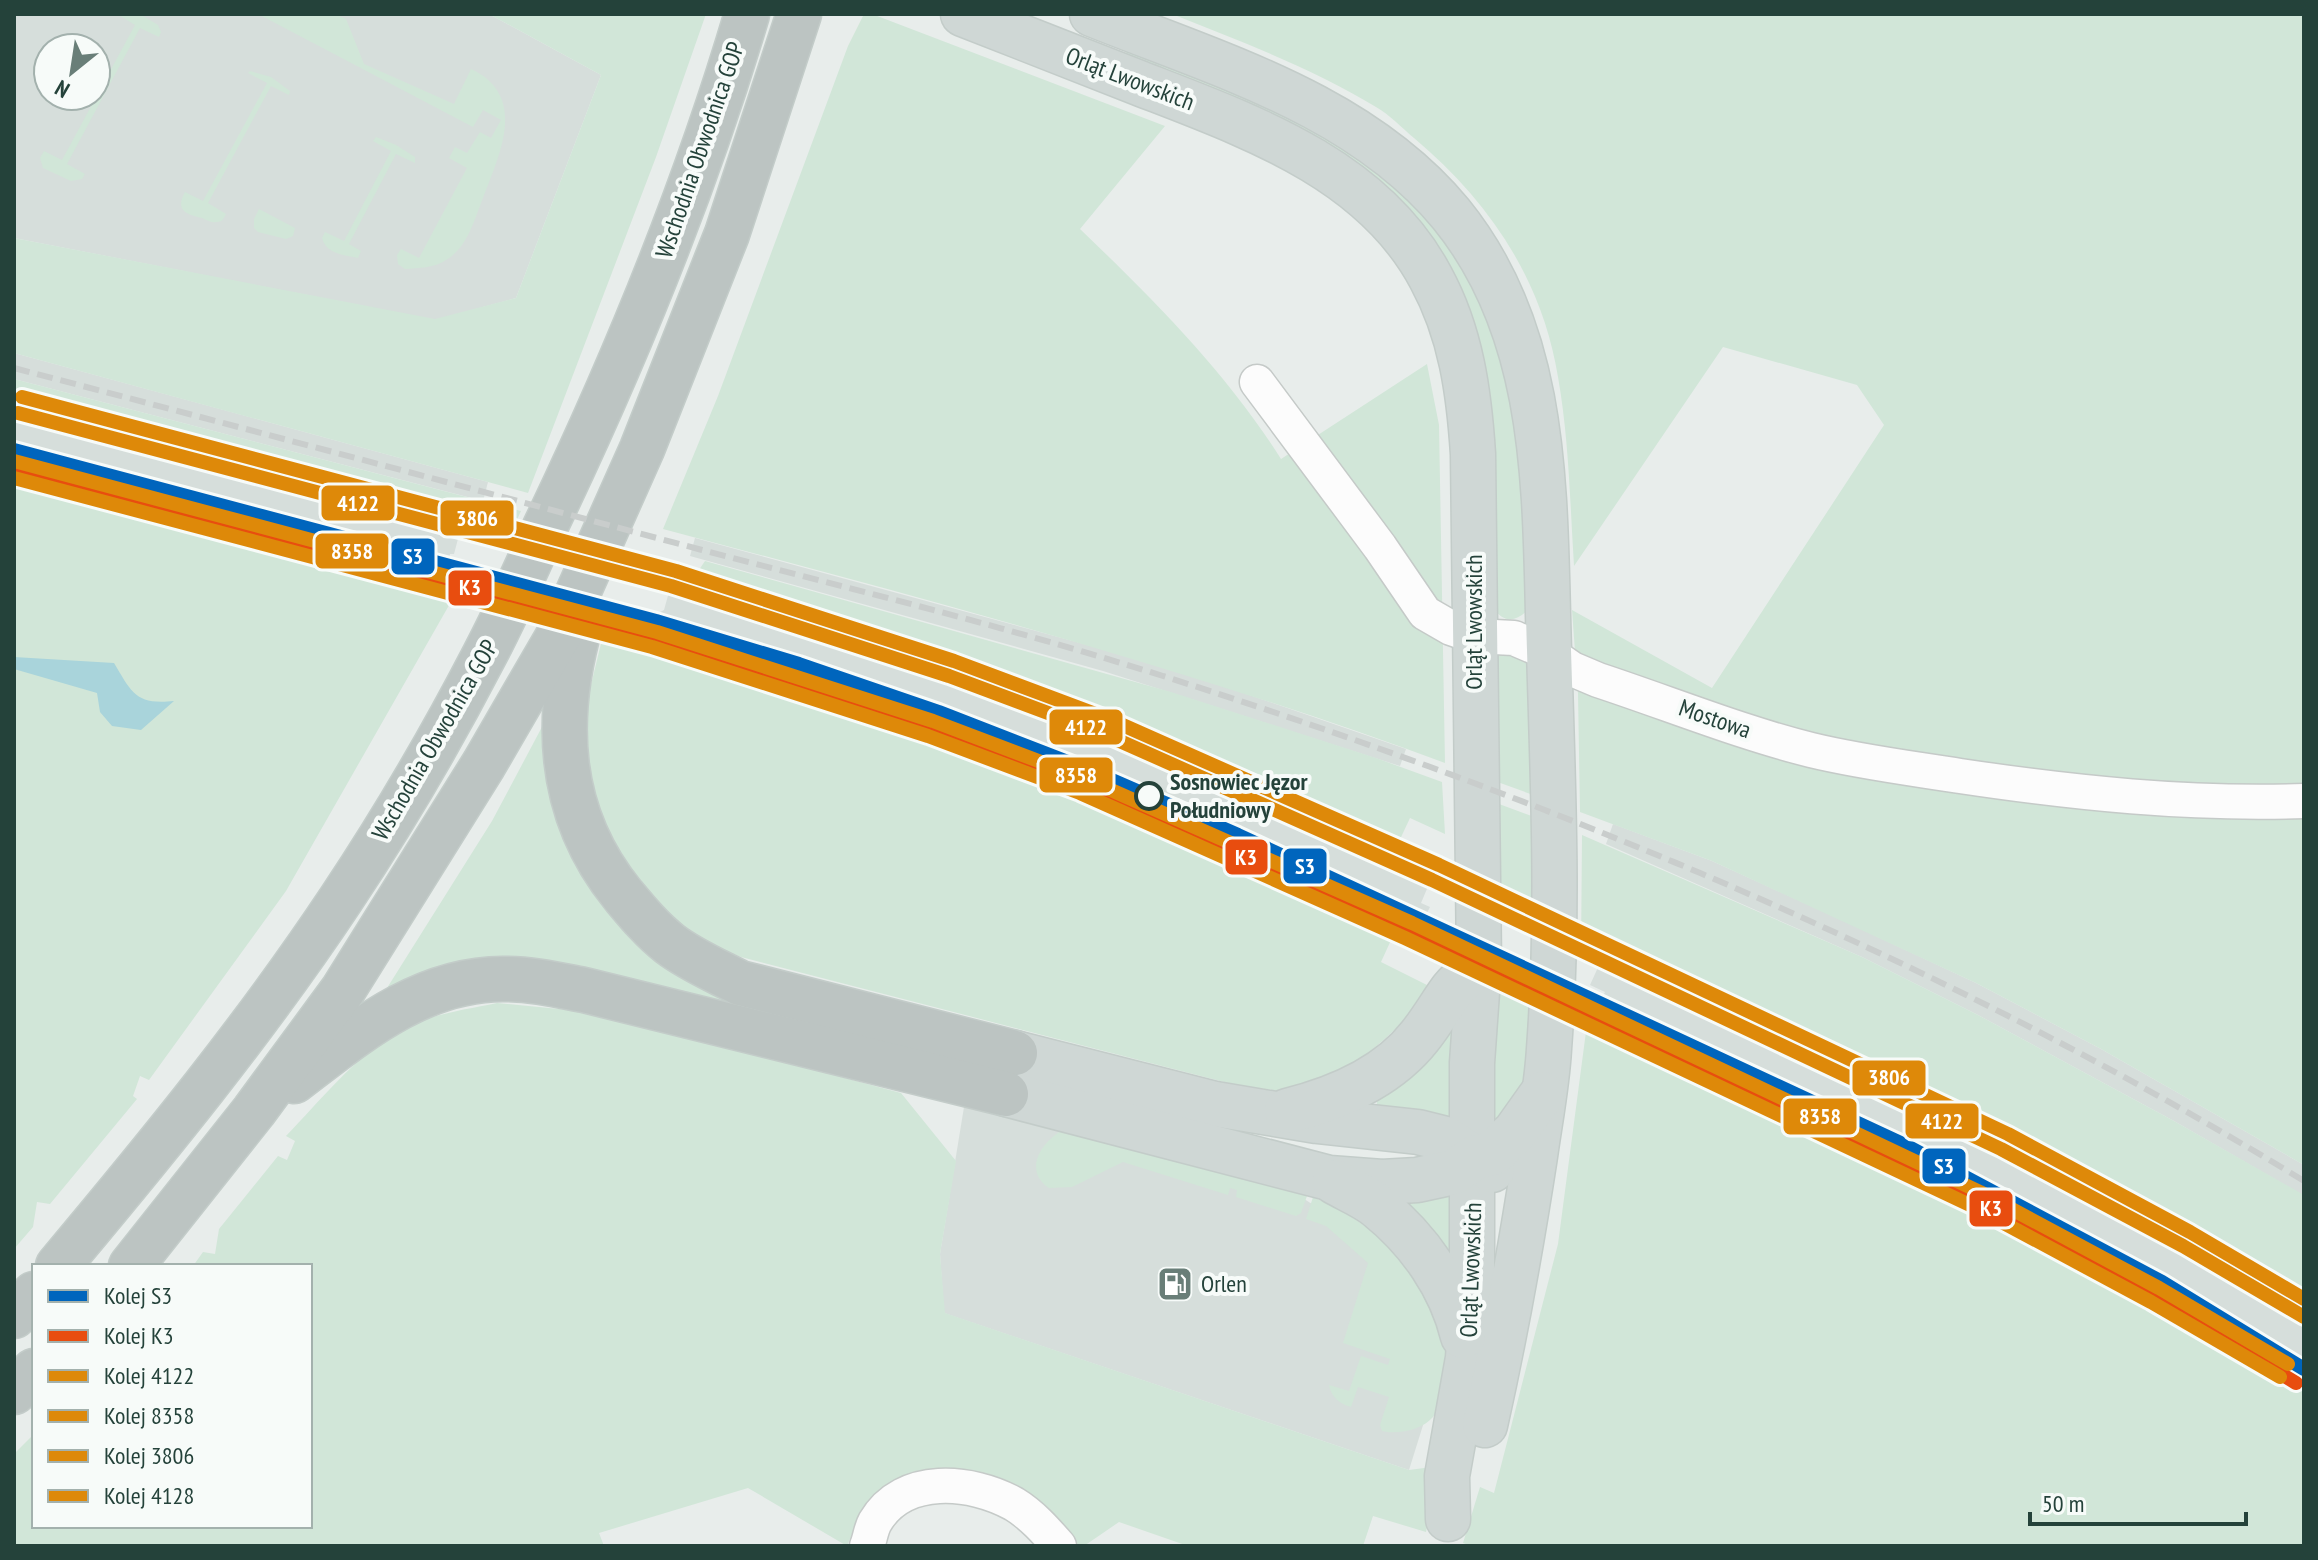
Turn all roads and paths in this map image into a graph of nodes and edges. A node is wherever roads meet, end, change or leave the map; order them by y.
1 (747, 14) edge
2 (799, 14) edge
3 (963, 14) edge
4 (1092, 14) edge
5 (1257, 382) dead end
6 (610, 522) junction
7 (1474, 636) junction
8 (1549, 653) junction
9 (2304, 801) edge
10 (1479, 964) junction
11 (1011, 1074) junction
12 (1545, 1088) junction
13 (254, 1111) junction
14 (1276, 1113) junction
15 (1474, 1158) junction
16 (1329, 1178) junction
17 (1523, 1241) junction
18 (60, 1264) edge
19 (133, 1264) edge
20 (32, 1296) edge
21 (14, 1316) edge
22 (1468, 1358) junction
23 (32, 1373) edge
24 (14, 1392) edge
25 (1443, 1532) edge
26 (867, 1546) edge
27 (1059, 1546) edge

1 - 18 highway, Wschodnia Obwodnica GOP
2 - 6 highway
3 - 7 main road, Orląt Lwowskich
4 - 8 main road, Orląt Lwowskich
5 - 7 street, Mostowa
6 - 11 highway
6 - 13 highway
7 - 8 street, Mostowa
7 - 10 main road, Orląt Lwowskich
8 - 9 street, Mostowa
8 - 12 main road, Orląt Lwowskich
10 - 14 main road
10 - 15 main road, Orląt Lwowskich
11 - 13 highway
11 - 14 main road
11 - 16 main road
12 - 15 main road
12 - 17 main road, Orląt Lwowskich
13 - 19 highway
14 - 15 main road
15 - 16 main road
15 - 17 main road
15 - 22 main road, Orląt Lwowskich
16 - 22 main road
17 - 25 main road, Orląt Lwowskich
20 - 21 highway
22 - 25 main road, Orląt Lwowskich
23 - 24 highway
26 - 27 street

